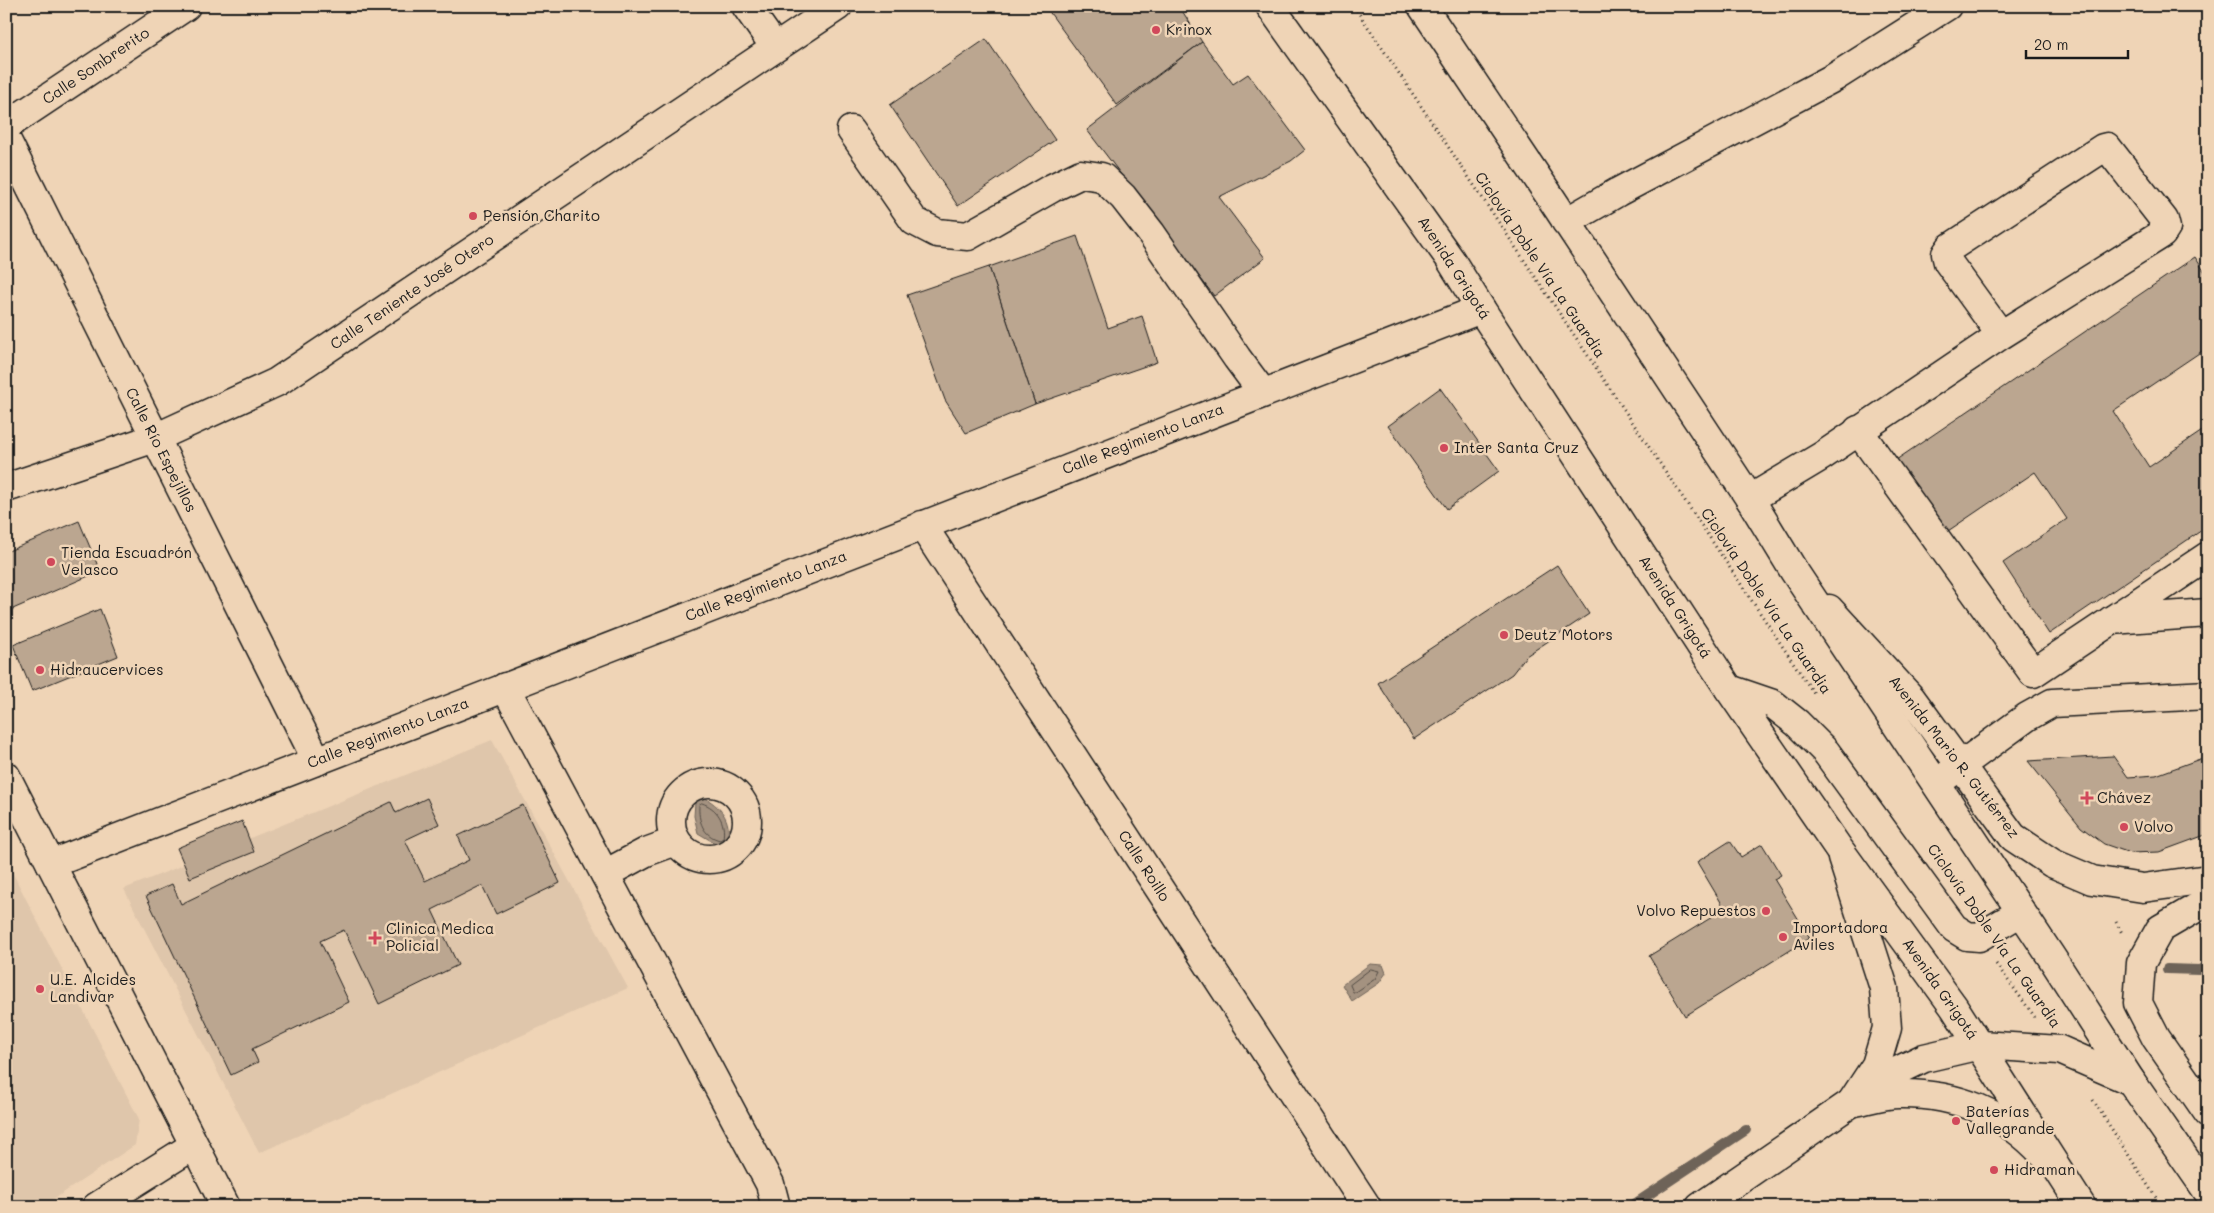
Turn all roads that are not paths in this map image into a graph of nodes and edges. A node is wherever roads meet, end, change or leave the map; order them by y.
1 (186, 6) edge
2 (746, 6) edge
3 (838, 6) edge
4 (1270, 6) edge
5 (1422, 6) edge
6 (1947, 6) edge
7 (775, 47) junction
8 (6, 126) edge
9 (851, 130) dead end
10 (6, 139) edge
11 (1566, 222) junction
12 (1480, 309) junction
13 (2001, 335) junction
14 (1263, 393) junction
15 (1858, 430) junction
16 (155, 438) junction
17 (6, 488) edge
18 (1750, 500) junction
19 (922, 525) junction
20 (2208, 556) edge
21 (1794, 571) junction
22 (2208, 613) edge
23 (2110, 620) junction
24 (2032, 672) junction
25 (506, 687) junction
26 (1729, 688) junction
27 (2208, 695) edge
28 (2052, 703) junction
29 (317, 761) junction
30 (1960, 766) junction
31 (6, 776) edge
32 (1936, 784) junction
33 (676, 841) dead end
34 (1839, 849) junction
35 (51, 864) junction
36 (605, 874) junction
37 (2208, 879) edge
38 (2208, 900) edge
39 (2021, 912) junction
40 (1980, 1045) junction
41 (2131, 1081) junction
42 (1851, 1103) junction
43 (2208, 1113) edge
44 (193, 1146) junction
45 (2059, 1171) junction
46 (2208, 1192) edge
47 (96, 1207) edge
48 (226, 1207) edge
49 (776, 1207) edge
50 (1366, 1207) edge
51 (1700, 1207) edge
52 (2082, 1207) edge

1 - 8 street, Calle Sombrerito
2 - 7 street
3 - 7 street, Calle Teniente José Otero
4 - 12 street, Avenida Grigotá
5 - 11 street
6 - 11 street
7 - 16 street, Calle Teniente José Otero
9 - 14 street
10 - 16 street, Calle Río Espejillos
11 - 18 street
12 - 14 street, Calle Regimiento Lanza
12 - 26 street, Avenida Grigotá
13 - 13 street
13 - 15 street
14 - 19 street, Calle Regimiento Lanza
15 - 18 street
15 - 24 street
16 - 17 street, Calle Teniente José Otero
16 - 29 street, Calle Río Espejillos
18 - 21 street
19 - 25 street, Calle Regimiento Lanza
19 - 50 street, Calle Roillo
20 - 23 street
21 - 30 street, Avenida Mario R. Gutiérrez
21 - 32 street
22 - 23 street
23 - 24 street
24 - 28 street
25 - 29 street, Calle Regimiento Lanza
25 - 36 street
26 - 34 street, Avenida Grigotá
26 - 39 street
27 - 28 street
28 - 30 street
29 - 35 street, Calle Regimiento Lanza
30 - 32 street
30 - 37 street, Avenida Mario R. Gutiérrez
31 - 35 street
32 - 39 street
33 - 36 street
34 - 40 street, Avenida Grigotá
34 - 42 street
35 - 44 street
36 - 49 street
38 - 43 street
39 - 41 street
40 - 41 street
40 - 42 street
40 - 45 street, Avenida Grigotá
41 - 46 street
42 - 45 street
42 - 51 street
44 - 47 street
44 - 48 street
45 - 52 street, Avenida Grigotá

